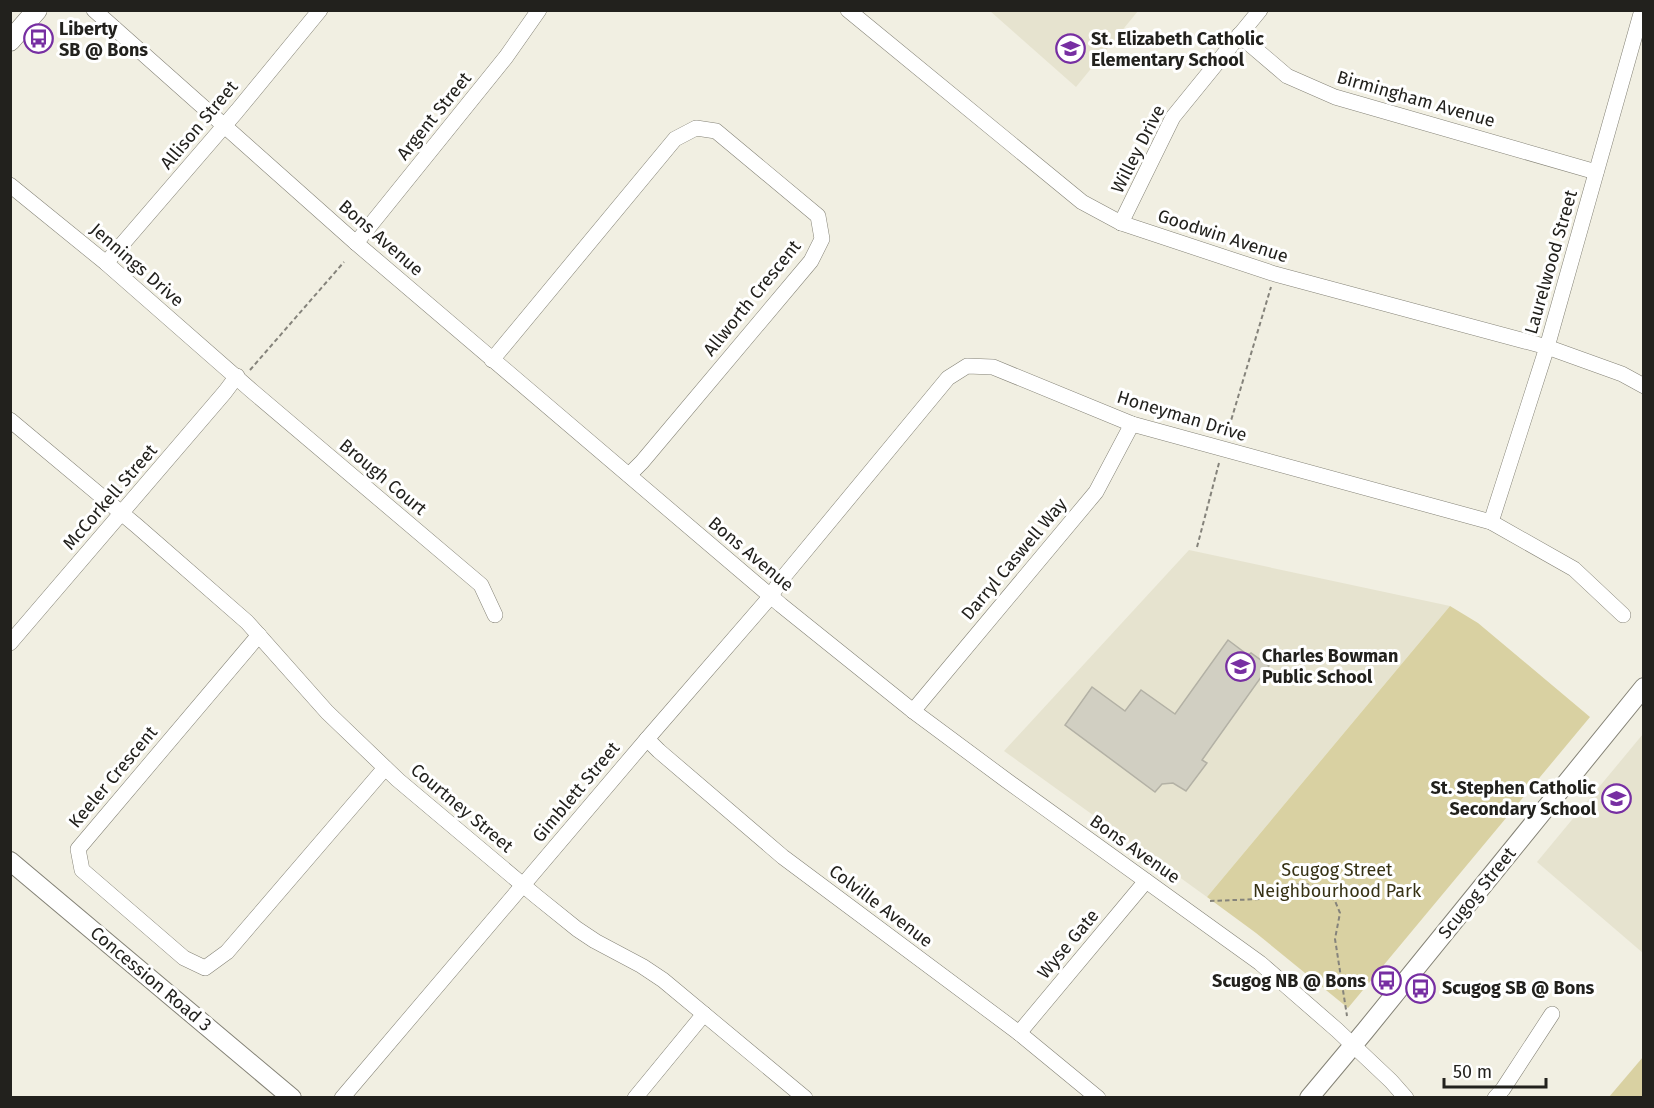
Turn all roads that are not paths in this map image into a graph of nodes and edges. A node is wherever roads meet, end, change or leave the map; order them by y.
1 (37, 10) edge
2 (94, 10) edge
3 (320, 10) edge
4 (539, 10) edge
5 (848, 10) edge
6 (1260, 10) edge
7 (1642, 10) edge
8 (1239, 35) junction
9 (10, 41) edge
10 (225, 125) junction
11 (1596, 172) junction
12 (10, 185) edge
13 (1121, 223) junction
14 (356, 243) junction
15 (106, 263) junction
16 (1547, 347) junction
17 (492, 360) junction
18 (237, 376) junction
19 (1644, 386) edge
20 (10, 420) edge
21 (1132, 424) junction
22 (629, 476) junction
23 (122, 513) junction
24 (1491, 522) junction
25 (771, 596) junction
26 (495, 615) dead end
27 (1623, 615) dead end
28 (260, 635) junction
29 (10, 642) edge
30 (1644, 687) edge
31 (913, 711) junction
32 (647, 739) junction
33 (385, 768) junction
34 (10, 861) edge
35 (1146, 881) junction
36 (523, 885) junction
37 (704, 1014) junction
38 (1552, 1014) dead end
39 (1019, 1033) junction
40 (1352, 1045) junction
41 (292, 1098) edge
42 (342, 1098) edge
43 (635, 1098) edge
44 (805, 1098) edge
45 (1098, 1098) edge
46 (1309, 1098) edge
47 (1406, 1098) edge
48 (1495, 1098) edge

1 - 9 main road
2 - 10 street, Bons Avenue
3 - 10 street, Allison Street
4 - 14 street, Argent Street
5 - 13 street, Goodwin Avenue
6 - 8 street, Willey Drive
7 - 11 street, Laurelwood Street
8 - 11 street, Birmingham Avenue
8 - 13 street, Willey Drive
10 - 14 street, Bons Avenue
10 - 15 street, Allison Street
11 - 16 street, Laurelwood Street
12 - 15 street, Jennings Drive
13 - 16 street, Goodwin Avenue
14 - 17 street, Bons Avenue
15 - 18 street, Jennings Drive
16 - 19 street, Goodwin Avenue
16 - 24 street, Laurelwood Street
17 - 22 street, Bons Avenue
17 - 22 street, Allworth Crescent
18 - 23 street, McCorkell Street
18 - 26 street, Brough Court
20 - 23 street
21 - 24 street, Honeyman Drive
21 - 25 street, Honeyman Drive
21 - 31 street, Darryl Caswell Way
22 - 25 street, Bons Avenue
23 - 28 street, Courtney Street
23 - 29 street, McCorkell Street
24 - 27 street, Honeyman Drive
25 - 31 street, Bons Avenue
25 - 32 street, Gimblett Street
28 - 33 street, Courtney Street
28 - 33 street, Keeler Crescent
30 - 40 street, Scugog Street
31 - 35 street, Bons Avenue
32 - 36 street, Gimblett Street
32 - 39 street, Colville Avenue
33 - 36 street, Courtney Street
34 - 41 street, Concession Road 3
35 - 39 street, Wyse Gate
35 - 40 street, Bons Avenue
36 - 37 street, Courtney Street
36 - 42 street, Gimblett Street
37 - 43 street
37 - 44 street, Courtney Street
38 - 48 street
39 - 45 street, Colville Avenue
40 - 46 street, Scugog Street
40 - 47 street, Bons Avenue

